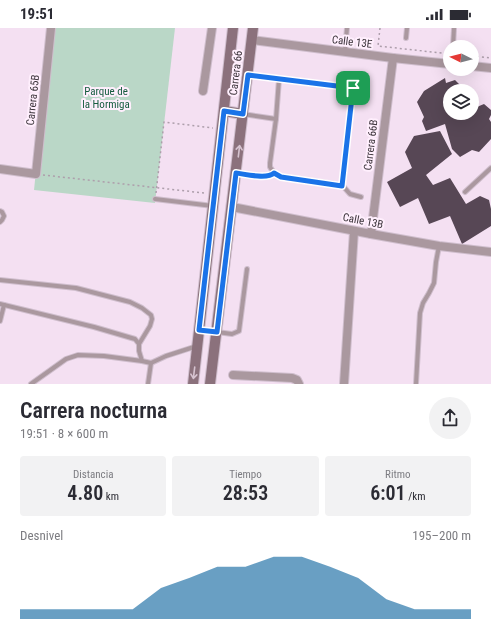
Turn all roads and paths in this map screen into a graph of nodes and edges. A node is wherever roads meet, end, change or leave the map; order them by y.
1 (51, 28) edge
2 (212, 28) edge
3 (234, 28) edge
4 (253, 28) edge
5 (347, 28) edge
6 (380, 28) edge
7 (408, 28) edge
8 (453, 28) edge
9 (406, 38) dead end
10 (252, 40) junction
11 (453, 40) edge
12 (345, 52) junction
13 (443, 53) edge
14 (479, 57) edge
15 (393, 58) junction
16 (491, 58) edge
17 (443, 63) edge
18 (479, 67) edge
19 (491, 68) edge
20 (248, 75) junction
21 (279, 79) junction
22 (353, 88) junction
23 (366, 89) dead end
24 (203, 91) dead end
25 (224, 111) junction
26 (243, 114) junction
27 (276, 119) junction
28 (214, 128) dead end
29 (491, 168) edge
30 (0, 169) edge
31 (236, 173) junction
32 (274, 173) junction
33 (36, 174) junction
34 (342, 186) junction
35 (157, 187) junction
36 (465, 192) dead end
37 (206, 194) dead end
38 (361, 197) dead end
39 (155, 199) dead end
40 (213, 206) junction
41 (232, 207) junction
42 (0, 211) edge
43 (0, 222) edge
44 (354, 231) junction
45 (371, 234) junction
46 (439, 246) junction
47 (491, 252) edge
48 (247, 269) dead end
49 (0, 280) edge
50 (2, 305) edge
51 (0, 321) edge
52 (199, 330) junction
53 (217, 332) junction
54 (139, 344) junction
55 (197, 346) junction
56 (142, 361) junction
57 (151, 363) junction
58 (234, 375) dead end
59 (31, 384) edge
60 (148, 384) edge
61 (193, 384) edge
62 (210, 384) edge
63 (299, 384) edge
64 (344, 384) edge
65 (416, 384) edge

1 - 33 street, Carrera 65B
2 - 24 street
3 - 25 main road, Carrera 66
4 - 10 main road, Carrera 66
5 - 12 lane
6 - 13 path
7 - 9 lane
8 - 11 lane
10 - 12 street, Calle 13E
10 - 20 main road, Carrera 66
12 - 15 street, Calle 13E
14 - 16 path
15 - 17 street, Calle 13E
15 - 45 street, Carrera 66B
18 - 19 street
20 - 21 lane
20 - 26 main road, Carrera 66
21 - 22 lane
21 - 27 lane
22 - 23 lane
22 - 34 lane
25 - 26 main road
25 - 40 main road, Carrera 66
26 - 27 lane
31 -> 26 main road, Carrera 66
27 - 32 lane
28 - 35 path
29 - 36 lane
30 - 33 street
31 - 32 lane
31 - 41 main road, Carrera 66
32 - 34 lane
33 - 35 path
34 - 38 lane
35 - 37 path
39 - 40 lane
40 - 52 main road, Carrera 66
41 - 44 street, Calle 13B
41 - 53 main road, Carrera 66
42 - 43 lane
44 - 45 street, Calle 13B
44 - 64 street
45 - 46 street, Calle 13B
46 - 47 street, Calle 13B
46 - 65 lane
48 - 53 lane
49 - 54 lane
50 - 51 lane
50 - 54 lane
52 - 53 main road
52 - 55 main road, Carrera 66
53 - 62 main road, Carrera 66
54 - 56 lane
55 - 57 lane
55 -> 61 main road, Carrera 66
56 - 57 lane
56 - 59 lane
57 - 60 lane
58 - 63 street

